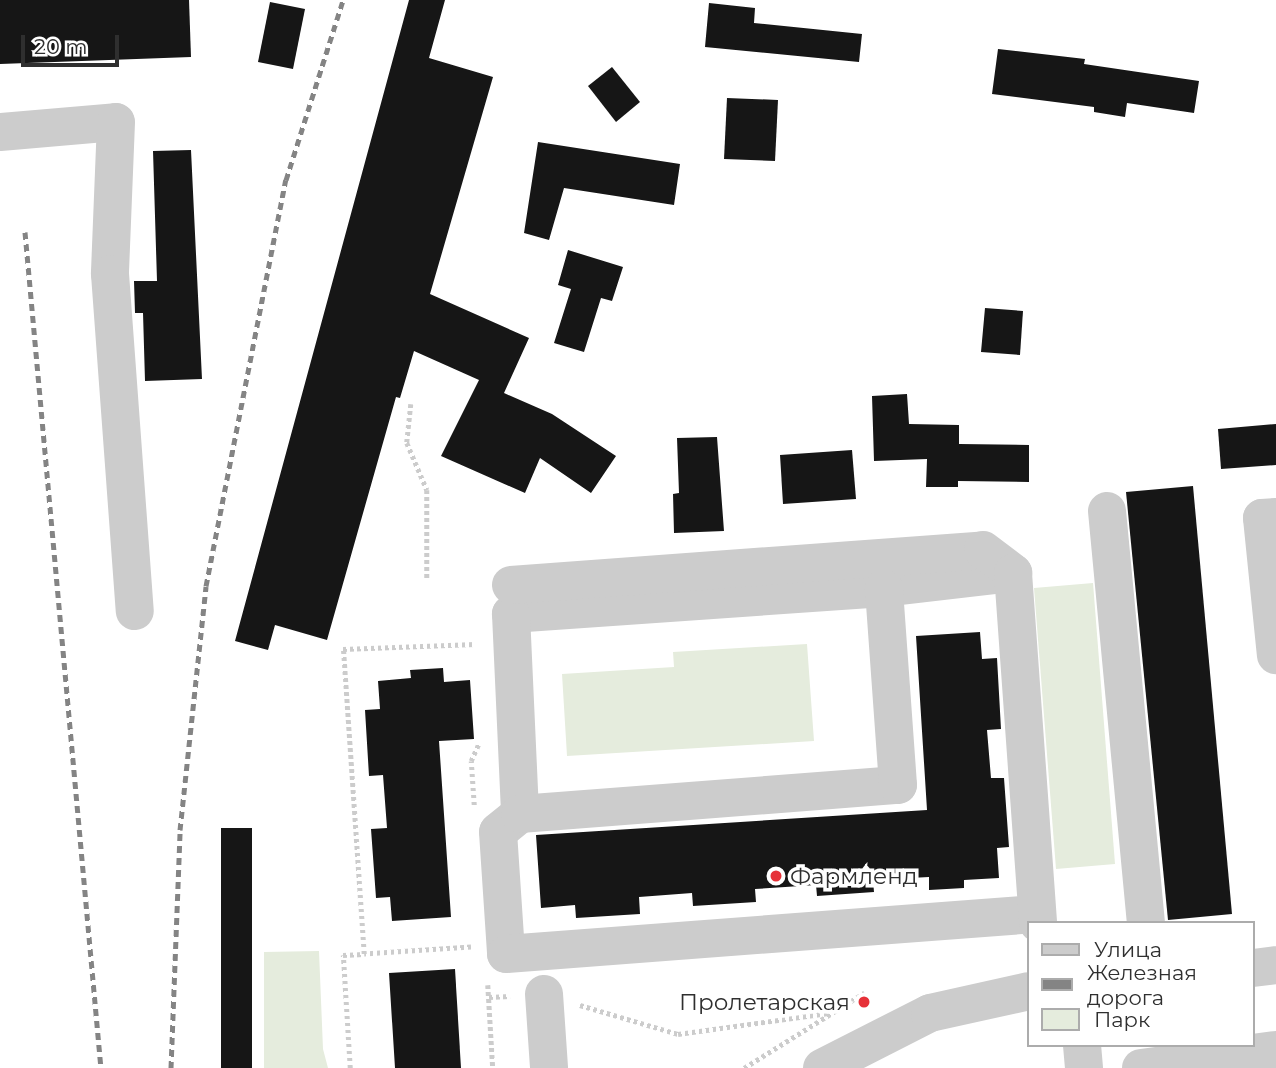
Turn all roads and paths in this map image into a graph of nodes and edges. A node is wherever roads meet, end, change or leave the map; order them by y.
1 (0, 132) edge
2 (411, 404) dead end
3 (1107, 511) dead end
4 (1276, 517) edge
5 (1013, 573) junction
6 (427, 580) dead end
7 (511, 585) dead end
8 (884, 588) junction
9 (135, 611) dead end
10 (476, 654) dead end
11 (1276, 655) edge
12 (482, 737) dead end
13 (475, 814) dead end
14 (520, 814) junction
15 (1037, 918) edge
16 (1146, 921) edge
17 (485, 946) dead end
18 (365, 954) junction
19 (1276, 965) edge
20 (1255, 968) edge
21 (487, 971) dead end
22 (1028, 991) edge
23 (864, 993) dead end
24 (544, 994) junction
25 (489, 997) junction
26 (829, 1013) junction
27 (1083, 1047) edge
28 (1276, 1050) edge
29 (350, 1068) edge
30 (493, 1068) edge
31 (549, 1068) edge
32 (744, 1068) edge
33 (822, 1068) edge
34 (1084, 1068) edge
35 (1141, 1068) edge

1 - 9 street
2 - 6 path
3 - 16 street
4 - 11 street
5 - 7 street
5 - 8 street
5 - 15 street
8 - 14 street
8 - 14 street
10 - 18 path
12 - 13 path
14 - 15 street
17 - 18 path
18 - 29 path
19 - 20 street
21 - 25 path
22 - 33 street
23 - 26 path
24 - 25 path
24 - 26 path
24 - 31 street
25 - 30 path
26 - 32 path
27 - 34 street
28 - 35 street

